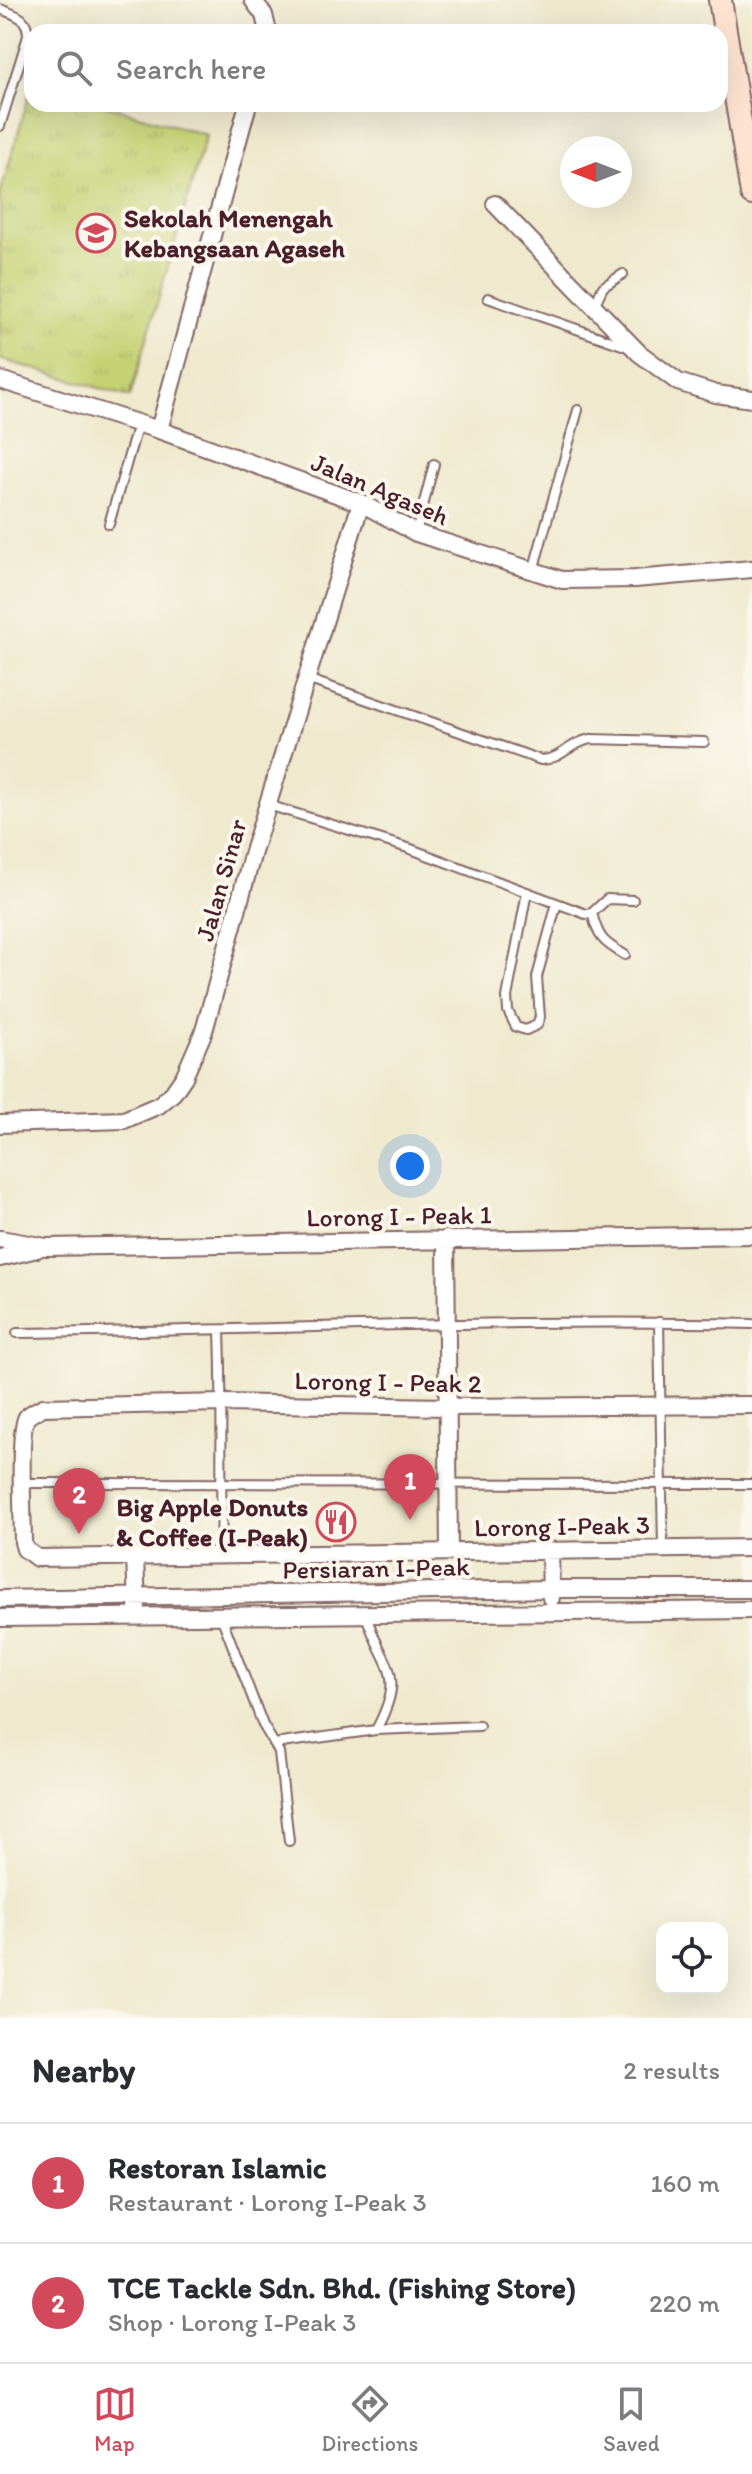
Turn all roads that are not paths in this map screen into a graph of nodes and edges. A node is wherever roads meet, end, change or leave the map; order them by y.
1 (253, 0) edge
2 (720, 0) edge
3 (0, 9) edge
4 (26, 24) edge
5 (266, 24) edge
6 (724, 24) edge
7 (728, 48) edge
8 (24, 65) edge
9 (2, 110) edge
10 (246, 112) edge
11 (0, 126) edge
12 (752, 194) edge
13 (495, 204) dead end
14 (623, 274) dead end
15 (488, 298) dead end
16 (593, 307) junction
17 (636, 350) junction
18 (0, 380) edge
19 (752, 399) edge
20 (578, 410) dead end
21 (138, 424) junction
22 (159, 430) junction
23 (434, 464) dead end
24 (361, 503) junction
25 (109, 524) dead end
26 (416, 533) junction
27 (752, 569) edge
28 (533, 572) junction
29 (307, 679) junction
30 (704, 742) dead end
31 (267, 804) junction
32 (527, 892) junction
33 (633, 900) dead end
34 (557, 903) junction
35 (592, 913) junction
36 (625, 955) dead end
37 (0, 1124) edge
38 (752, 1235) edge
39 (0, 1239) edge
40 (446, 1239) junction
41 (46, 1247) junction
42 (0, 1258) edge
43 (659, 1322) junction
44 (752, 1324) edge
45 (446, 1325) junction
46 (220, 1332) junction
47 (17, 1333) dead end
48 (223, 1403) junction
49 (661, 1405) junction
50 (752, 1405) edge
51 (446, 1407) junction
52 (23, 1483) junction
53 (660, 1483) junction
54 (219, 1484) junction
55 (447, 1484) junction
56 (752, 1484) edge
57 (663, 1548) junction
58 (752, 1548) edge
59 (449, 1551) junction
60 (550, 1551) junction
61 (135, 1557) junction
62 (222, 1557) junction
63 (0, 1587) edge
64 (551, 1589) junction
65 (752, 1589) edge
66 (136, 1597) junction
67 (8, 1599) edge
68 (752, 1610) edge
69 (551, 1612) junction
70 (366, 1614) junction
71 (221, 1615) junction
72 (137, 1616) junction
73 (19, 1617) junction
74 (0, 1618) edge
75 (0, 1629) edge
76 (479, 1726) dead end
77 (376, 1730) junction
78 (274, 1744) junction
79 (289, 1841) dead end

1 - 5 street
2 - 6 main road
3 - 4 lane
7 - 12 main road
8 - 9 lane
9 - 11 lane
10 - 22 street
13 - 16 street
14 - 16 lane
15 - 17 lane
16 - 17 street
17 - 19 street
18 - 21 street, Jalan Agaseh
20 - 28 lane
21 - 22 street, Jalan Agaseh
21 - 25 lane
22 - 24 street, Jalan Agaseh
23 - 26 lane
24 - 26 street, Jalan Agaseh
24 - 29 street, Jalan Sinar
26 - 28 street, Jalan Agaseh
27 - 28 street, Jalan Agaseh
29 - 30 lane
29 - 31 street, Jalan Sinar
31 - 32 lane
31 - 37 street, Jalan Sinar
32 - 34 lane
32 - 34 lane
33 - 35 lane
34 - 35 lane
35 - 36 lane
38 - 40 street, Lorong I - Peak 1
39 - 41 street, Lorong I - Peak 1
40 - 41 street, Lorong I - Peak 1
40 - 45 street
41 - 42 street, Lorong I - Peak 1
43 - 44 lane
43 - 45 lane
43 - 49 lane
45 - 46 lane
45 - 51 street
46 - 47 lane
46 - 48 lane
48 - 51 street, Lorong I - Peak 2
48 - 52 street, Lorong I - Peak 2
48 - 54 lane
49 - 50 street, Lorong I - Peak 2
49 - 51 street, Lorong I - Peak 2
49 - 53 lane
51 - 55 street
52 - 54 lane
52 - 61 street, Lorong I-Peak 3
53 - 55 lane
53 - 56 lane
53 - 57 lane
54 - 55 lane
54 - 62 lane
55 - 59 street
57 - 58 street, Lorong I-Peak 3
57 - 60 street, Lorong I-Peak 3
59 - 60 street, Lorong I-Peak 3
59 - 62 street, Lorong I-Peak 3
60 - 64 street
61 - 62 street, Lorong I-Peak 3
61 - 66 street
63 - 67 street
64 - 65 street, Persiaran I-Peak
64 - 66 street, Persiaran I-Peak
64 - 69 street
66 - 67 street, Persiaran I-Peak
66 - 72 street
68 - 69 street
69 - 70 street
70 - 71 street
70 - 77 lane
71 - 72 street
71 - 78 lane
72 - 73 street
73 - 74 street
73 - 75 street
76 - 77 lane
77 - 78 lane
78 - 79 lane

